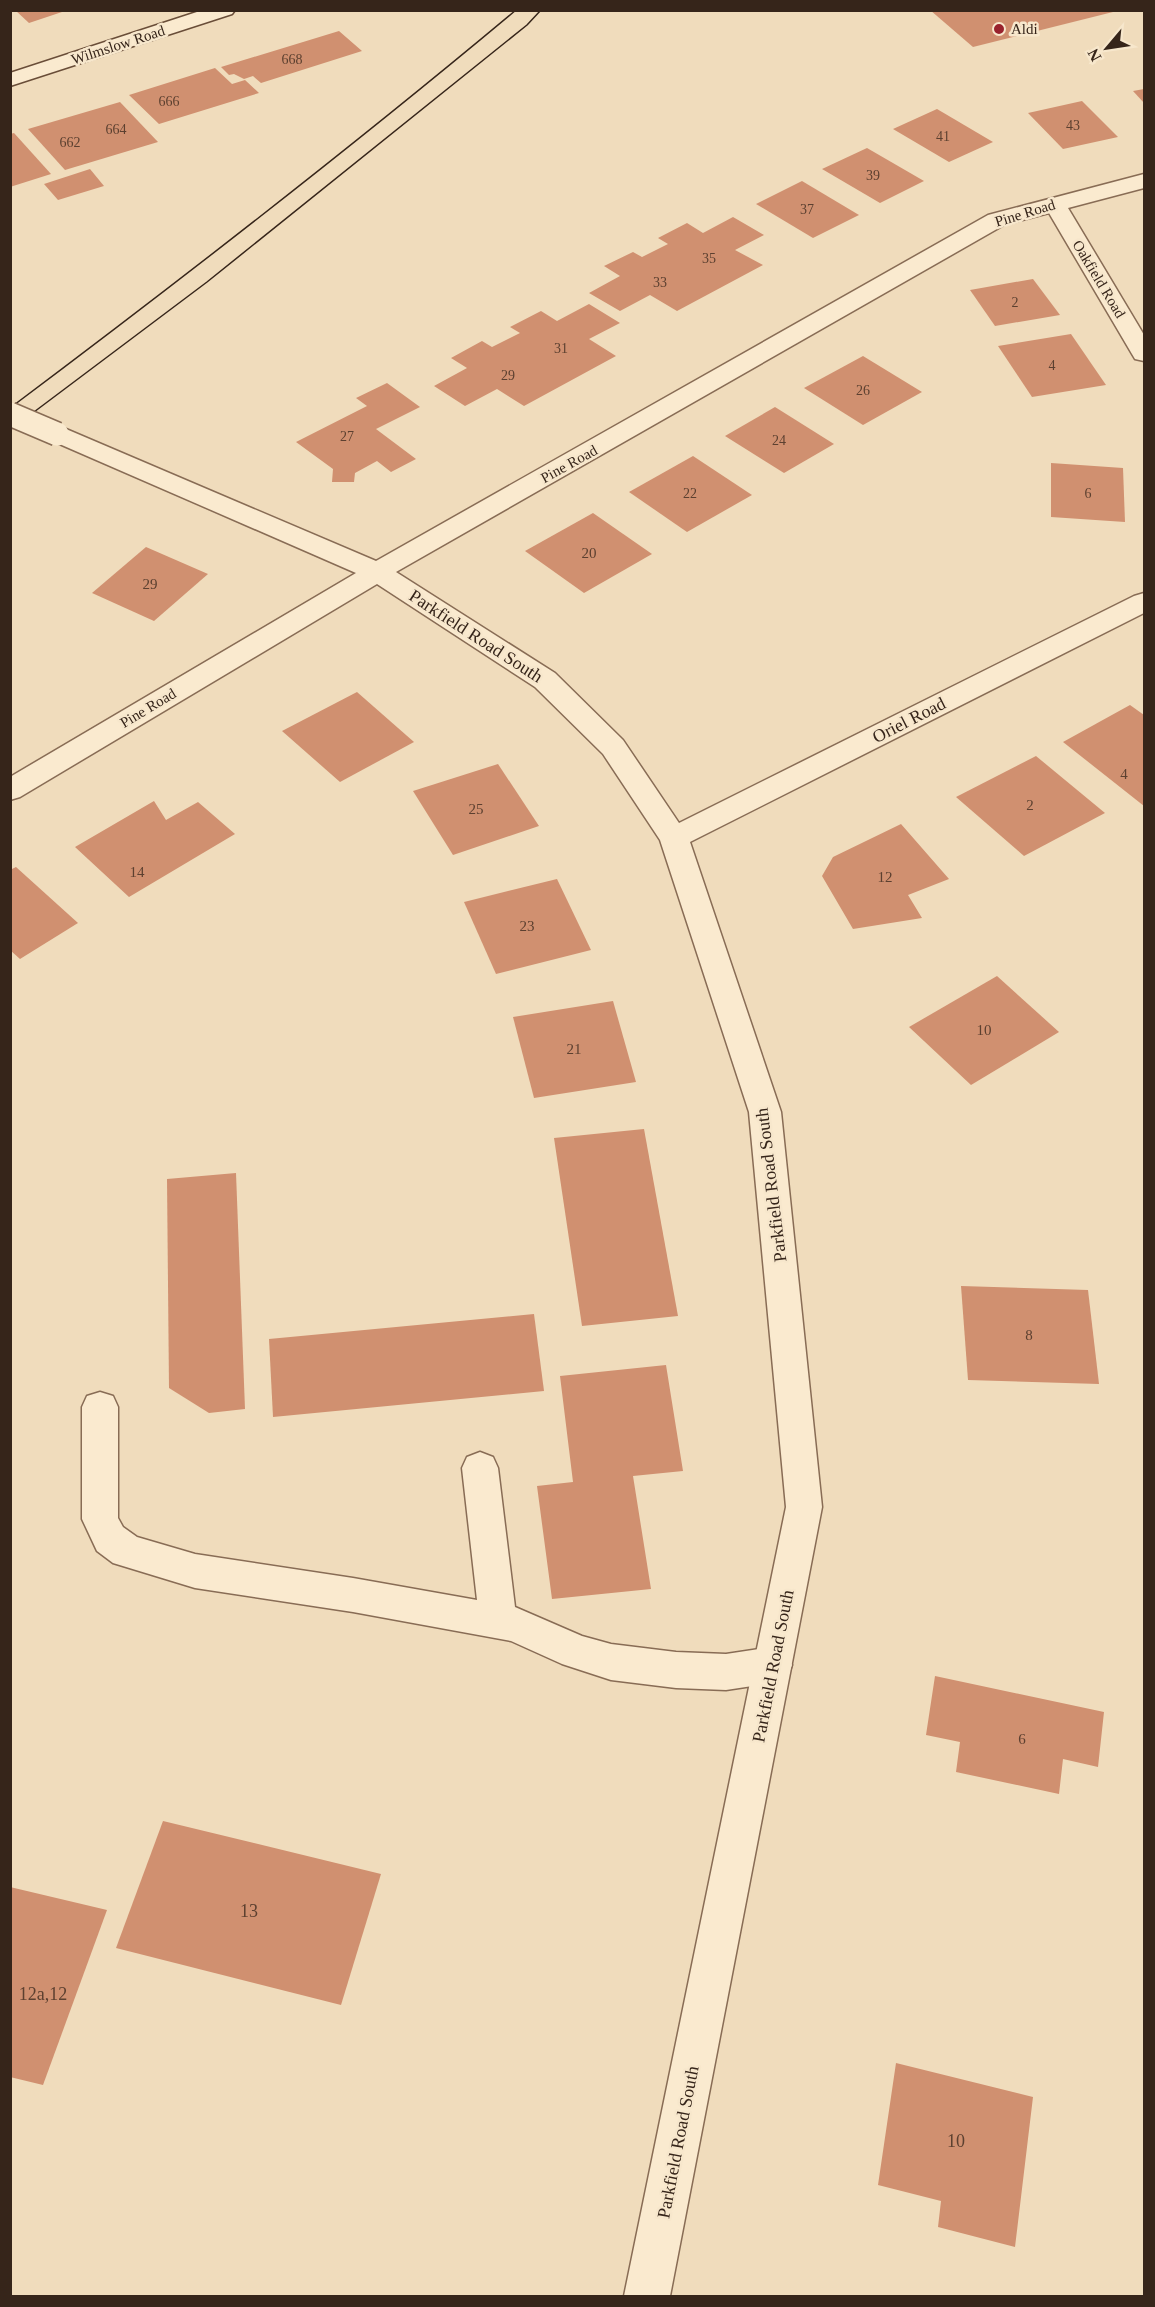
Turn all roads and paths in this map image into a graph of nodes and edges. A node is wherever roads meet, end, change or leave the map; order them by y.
1 (225, 10) edge
2 (10, 80) edge
3 (1144, 181) edge
4 (1054, 203) junction
5 (1144, 354) edge
6 (10, 414) edge
7 (377, 572) junction
8 (1144, 602) edge
9 (10, 790) edge
10 (674, 838) junction
11 (100, 1407) dead end
12 (480, 1468) dead end
13 (498, 1621) junction
14 (773, 1665) junction
15 (647, 2296) edge

1 - 2 street, Wilmslow Road
3 - 4 street, Pine Road
4 - 5 street, Oakfield Road
4 - 7 street, Pine Road
6 - 7 street, Parkfield Road South, bridge
7 - 9 street, Pine Road
7 - 10 street, Parkfield Road South
8 - 10 street, Oriel Road
10 - 14 street, Parkfield Road South
11 - 13 street
12 - 13 street
13 - 14 street
14 - 15 street, Parkfield Road South

